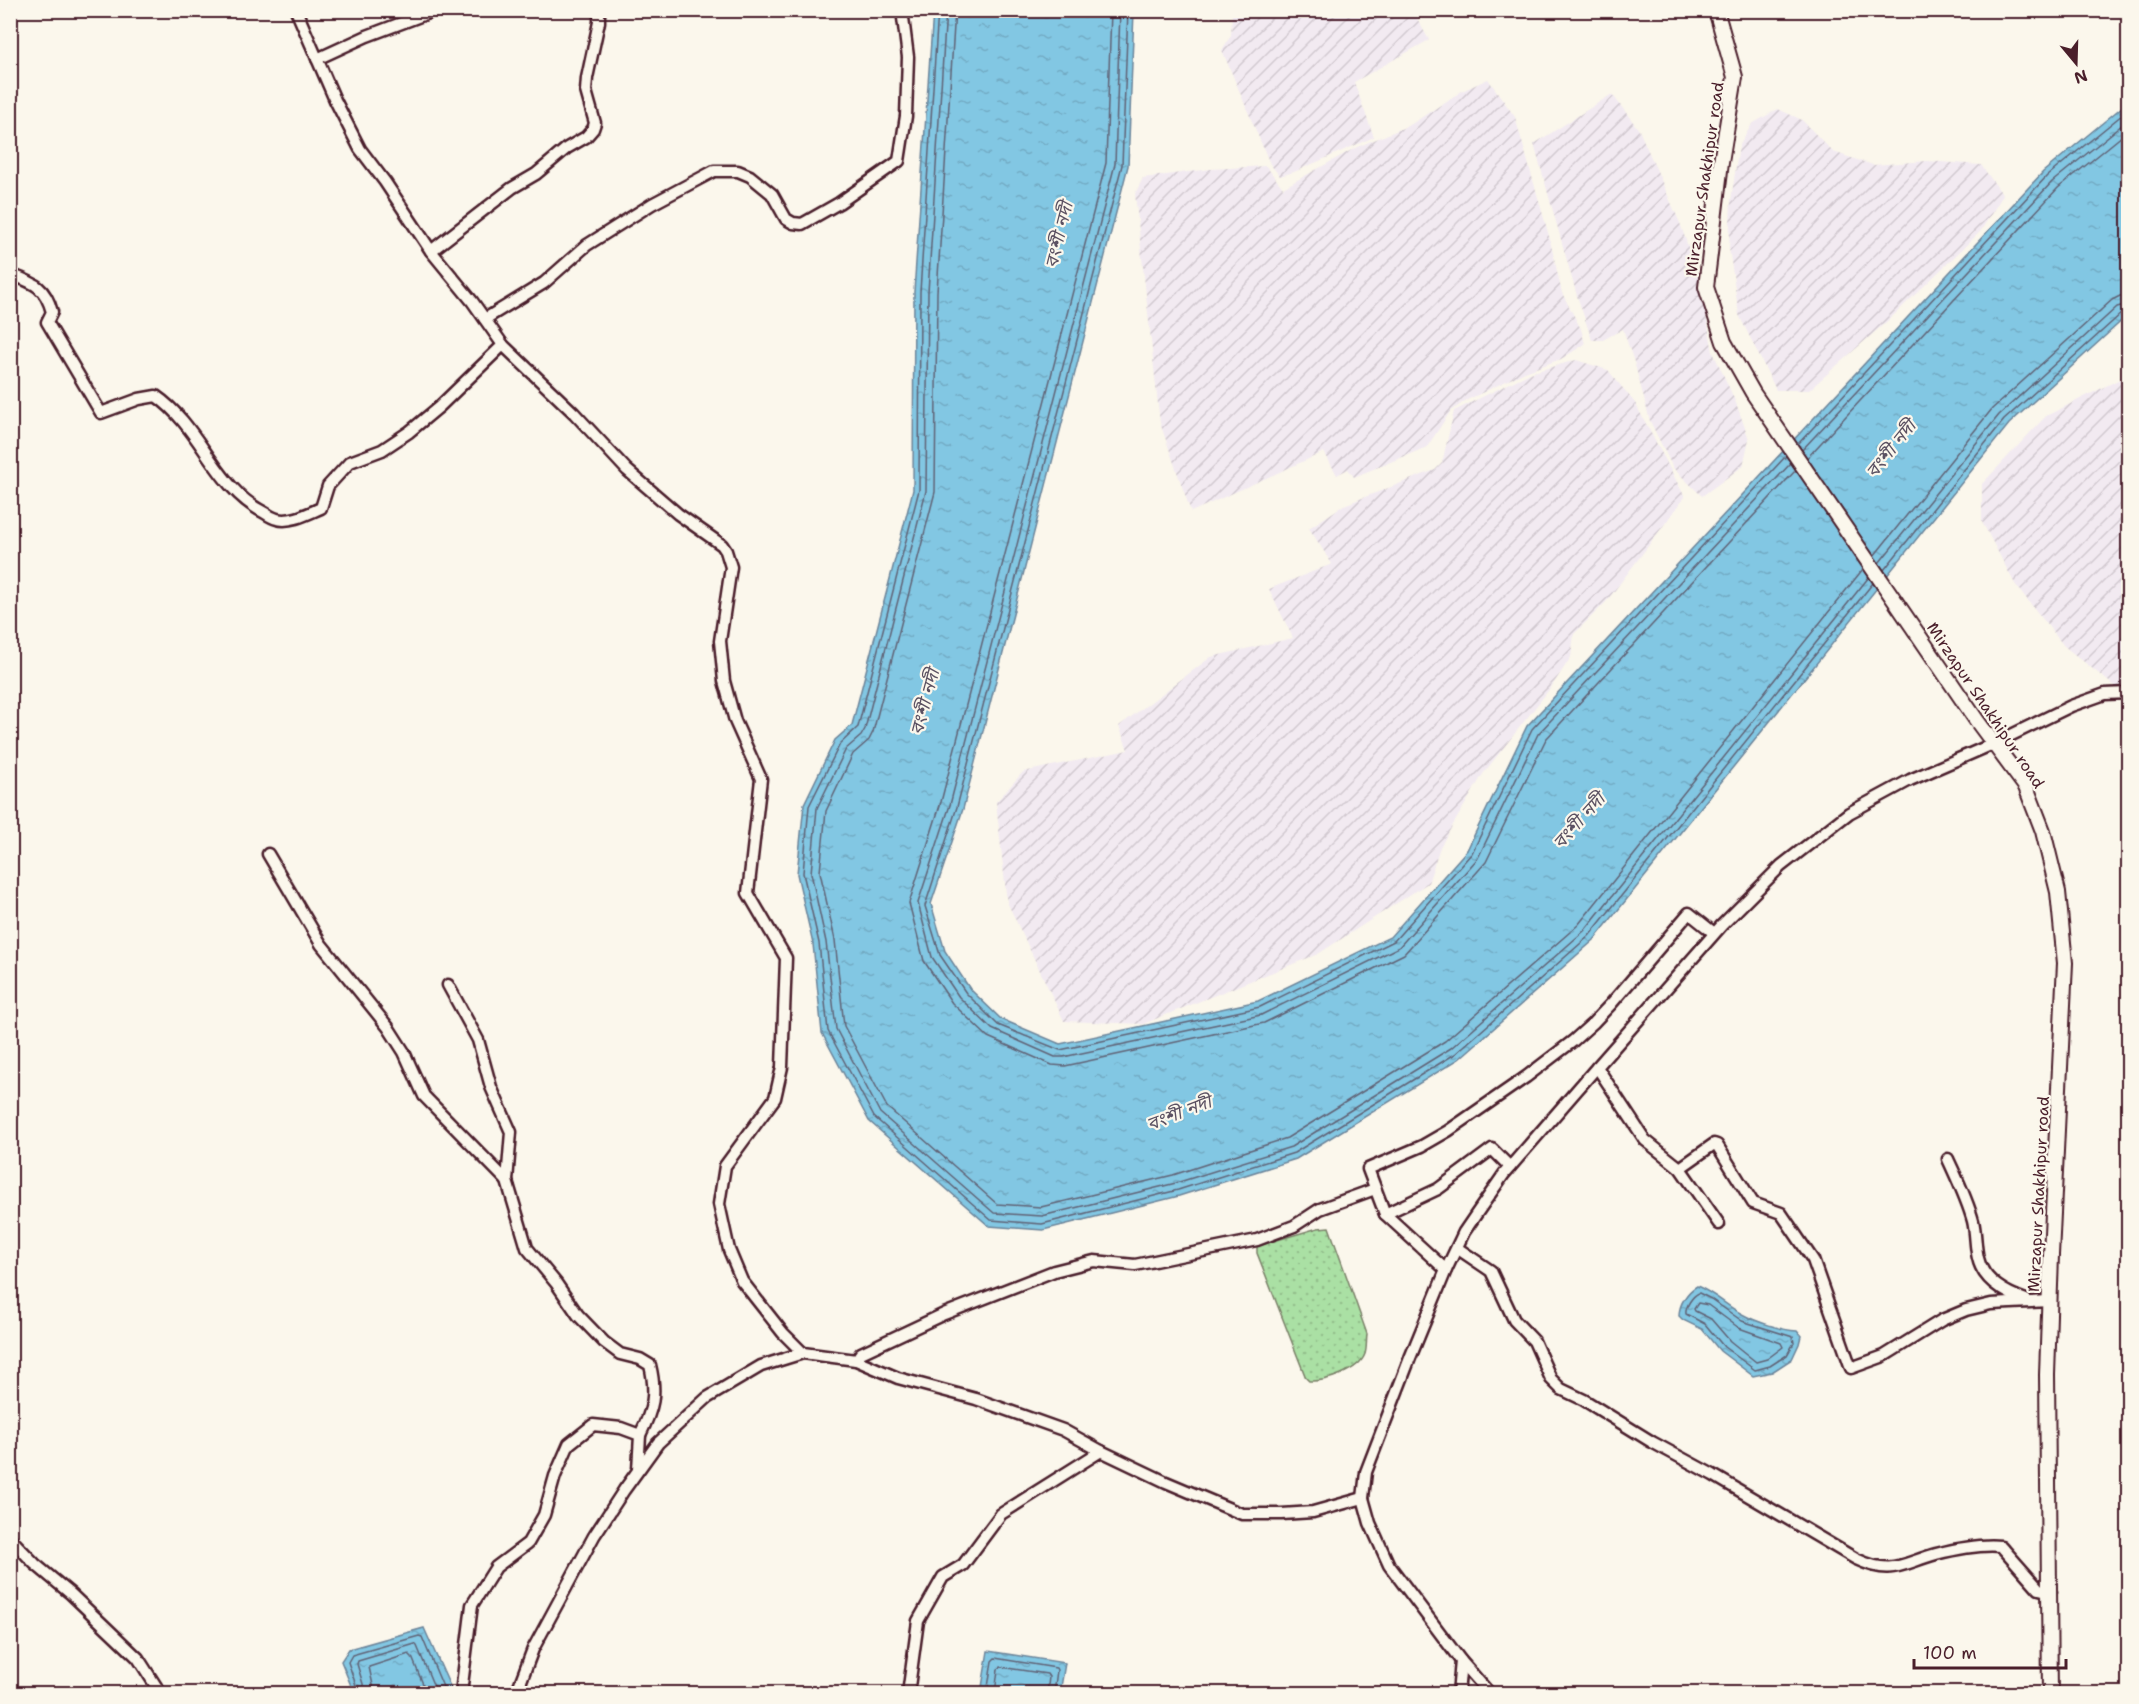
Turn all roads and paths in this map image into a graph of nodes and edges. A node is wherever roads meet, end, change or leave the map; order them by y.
1 (296, 10) edge
2 (436, 10) edge
3 (599, 10) edge
4 (902, 10) edge
5 (1716, 10) edge
6 (317, 59) junction
7 (431, 251) junction
8 (10, 274) edge
9 (485, 319) junction
10 (503, 345) junction
11 (2128, 693) edge
12 (1993, 744) junction
13 (268, 854) dead end
14 (1714, 933) junction
15 (448, 985) dead end
16 (1597, 1067) junction
17 (1948, 1159) dead end
18 (1510, 1167) junction
19 (1680, 1168) junction
20 (507, 1181) junction
21 (1375, 1189) junction
22 (1385, 1214) junction
23 (1719, 1224) dead end
24 (1457, 1248) junction
25 (1446, 1270) junction
26 (2049, 1300) junction
27 (2032, 1302) junction
28 (803, 1353) junction
29 (856, 1360) junction
30 (640, 1435) junction
31 (1101, 1451) junction
32 (638, 1470) junction
33 (1363, 1498) junction
34 (10, 1538) edge
35 (2051, 1592) junction
36 (1461, 1661) junction
37 (161, 1694) edge
38 (463, 1694) edge
39 (516, 1694) edge
40 (908, 1694) edge
41 (1458, 1694) edge
42 (1490, 1694) edge
43 (2050, 1694) edge

1 - 6 street
2 - 6 street
3 - 7 street
4 - 9 street
5 - 12 main road, Mirzapur Shakhipur road
6 - 7 street
7 - 9 street
8 - 10 street
9 - 10 street
10 - 28 street
11 - 12 street
12 - 14 street
12 - 26 main road, Mirzapur Shakhipur road
13 - 20 street
14 - 16 street
14 - 21 street
15 - 20 street
16 - 18 street
16 - 19 street
17 - 27 street
18 - 22 street
18 - 24 street
19 - 23 street
19 - 27 street
20 - 30 street
21 - 22 street
21 - 29 street
22 - 25 street
24 - 25 street
24 - 35 street
25 - 33 street
26 - 27 street
26 - 35 main road, Mirzapur Shakhipur road
28 - 29 street
28 - 32 street
29 - 31 street
30 - 32 street
30 - 38 street
31 - 33 street
31 - 40 street
32 - 39 street
33 - 36 street
34 - 37 street
35 - 43 main road, Mirzapur Shakhipur road
36 - 41 street
36 - 42 street

